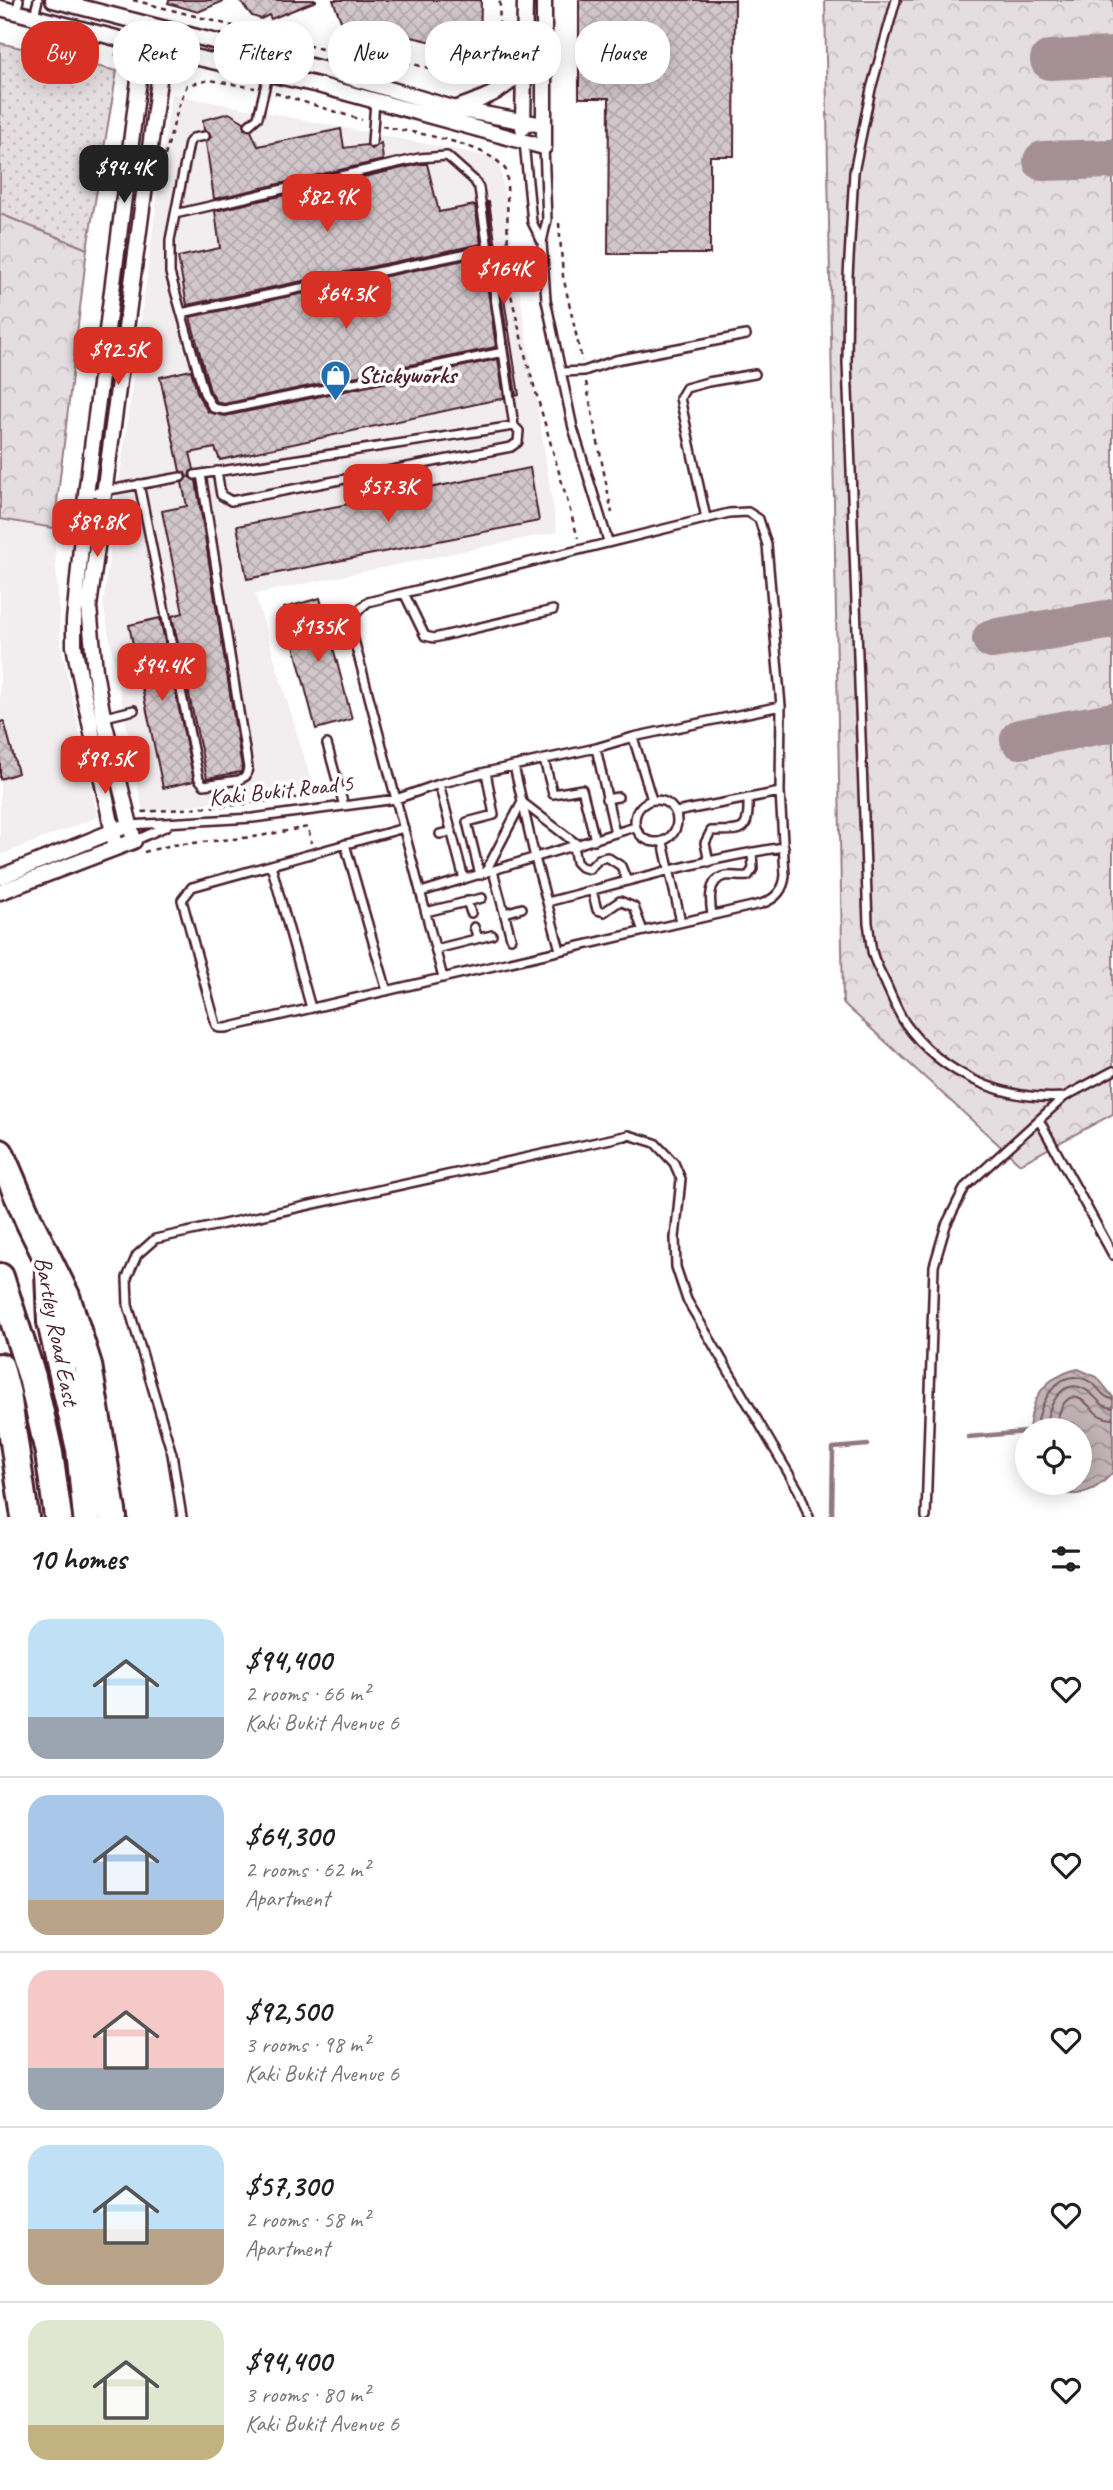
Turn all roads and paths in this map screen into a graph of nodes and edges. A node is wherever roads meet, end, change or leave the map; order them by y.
1 (38, 0) edge
2 (53, 0) edge
3 (133, 0) edge
4 (500, 0) edge
5 (525, 0) edge
6 (544, 0) edge
7 (896, 0) edge
8 (18, 6) edge
9 (0, 8) edge
10 (34, 17) junction
11 (131, 21) edge
12 (525, 21) edge
13 (113, 37) edge
14 (200, 39) edge
15 (138, 84) edge
16 (158, 84) edge
17 (266, 84) edge
18 (313, 84) edge
19 (509, 84) edge
20 (524, 84) edge
21 (264, 90) junction
22 (374, 101) junction
23 (456, 109) junction
24 (522, 120) junction
25 (373, 124) junction
26 (249, 125) dead end
27 (543, 125) junction
28 (205, 136) dead end
29 (524, 141) junction
30 (372, 143) dead end
31 (544, 147) junction
32 (162, 167) dead end
33 (558, 212) dead end
34 (175, 214) junction
35 (542, 242) junction
36 (487, 249) junction
37 (181, 313) junction
38 (746, 335) dead end
39 (503, 352) junction
40 (526, 358) dead end
41 (584, 371) junction
42 (562, 372) junction
43 (755, 374) dead end
44 (514, 426) junction
45 (217, 471) junction
46 (181, 477) dead end
47 (139, 484) junction
48 (105, 489) junction
49 (86, 494) junction
50 (706, 518) junction
51 (617, 539) junction
52 (608, 541) junction
53 (581, 548) junction
54 (404, 593) junction
55 (553, 610) dead end
56 (781, 706) junction
57 (134, 710) dead end
58 (97, 719) junction
59 (633, 737) junction
60 (327, 744) dead end
61 (596, 748) junction
62 (544, 760) junction
63 (514, 766) junction
64 (486, 772) junction
65 (439, 784) junction
66 (780, 792) junction
67 (618, 797) dead end
68 (748, 798) junction
69 (396, 799) junction
70 (606, 799) junction
71 (652, 800) junction
72 (522, 802) junction
73 (344, 806) junction
74 (332, 808) junction
75 (676, 812) junction
76 (171, 824) junction
77 (132, 825) junction
78 (404, 828) junction
79 (635, 828) junction
80 (112, 830) junction
81 (452, 832) junction
82 (615, 833) junction
83 (440, 834) dead end
84 (596, 839) junction
85 (663, 842) junction
86 (345, 844) junction
87 (576, 846) junction
88 (116, 847) junction
89 (136, 847) junction
90 (784, 847) junction
91 (752, 852) junction
92 (313, 853) junction
93 (535, 858) junction
94 (709, 862) junction
95 (271, 865) junction
96 (670, 870) junction
97 (486, 873) junction
98 (0, 877) edge
99 (464, 880) junction
100 (627, 881) junction
101 (592, 890) junction
102 (0, 892) edge
103 (421, 892) junction
104 (482, 898) dead end
105 (467, 901) junction
106 (547, 902) junction
107 (522, 908) dead end
108 (426, 912) junction
109 (471, 912) dead end
110 (505, 914) junction
111 (712, 915) junction
112 (681, 922) junction
113 (474, 928) dead end
114 (643, 931) junction
115 (492, 935) dead end
116 (478, 938) junction
117 (511, 938) dead end
118 (436, 949) junction
119 (560, 950) junction
120 (443, 978) junction
121 (387, 990) junction
122 (311, 1008) junction
123 (1113, 1072) edge
124 (1064, 1097) junction
125 (1039, 1120) junction
126 (0, 1153) edge
127 (1110, 1242) edge
128 (1113, 1255) edge
129 (49, 1262) junction
130 (0, 1277) edge
131 (0, 1367) edge
132 (25, 1517) edge
133 (58, 1517) edge
134 (87, 1517) edge
135 (113, 1517) edge
136 (181, 1517) edge
137 (809, 1517) edge
138 (926, 1517) edge

1 - 10 lane
2 - 11 street
3 - 4 path
5 - 12 street
6 - 27 street
7 - 124 lane
8 - 9 street
8 - 10 street
10 - 13 street
14 - 23 street
15 - 49 street
16 - 48 street
17 - 21 lane
18 - 22 street
19 - 23 street
20 - 24 street
21 - 25 path
21 - 26 lane
21 - 32 path
22 - 25 lane
22 - 29 street
23 - 24 street
24 - 27 street
24 - 29 street
25 - 30 lane
27 - 31 street
28 - 34 lane
29 - 31 street
29 - 35 lane
31 - 35 lane
33 - 41 path
34 - 36 lane
34 - 37 lane
35 - 42 lane
36 - 37 lane
36 - 39 lane
37 - 39 lane
38 - 41 lane
39 - 44 lane
40 - 53 path
41 - 42 lane
41 - 51 path
42 - 52 lane
43 - 50 lane
44 - 45 lane
44 - 45 lane
45 - 47 lane
46 - 47 lane
47 - 48 lane
48 - 49 lane
48 - 58 street
49 - 58 street
50 - 51 lane
50 - 56 lane
51 - 52 lane
52 - 53 lane
53 - 54 lane
54 - 55 lane
54 - 69 lane
56 - 59 lane, Kaki Bukit Road 5
56 - 66 lane
57 - 58 lane
58 - 77 street
58 - 80 street
59 - 61 lane, Kaki Bukit Road 5
59 - 71 lane
60 - 73 lane
61 - 62 lane, Kaki Bukit Road 5
61 - 70 lane
62 - 63 lane, Kaki Bukit Road 5
62 - 84 lane
63 - 64 lane, Kaki Bukit Road 5
63 - 72 lane
64 - 65 lane, Kaki Bukit Road 5
64 - 97 lane
65 - 69 lane, Kaki Bukit Road 5
65 - 81 lane
66 - 68 lane
66 - 90 lane
67 - 70 lane
68 - 75 lane
68 - 94 lane
69 - 73 lane, Kaki Bukit Road 5
69 - 78 lane
70 - 82 lane
71 - 75 lane
71 - 79 lane
72 - 87 lane
72 - 93 lane
72 - 97 lane
73 - 74 lane, Kaki Bukit Road 5
74 - 76 lane, Kaki Bukit Road 5
74 - 77 path
75 - 85 lane
76 - 77 lane, Kaki Bukit Road 5
76 - 89 lane, Kaki Bukit Road 5
77 - 80 street, Kaki Bukit Road 5
77 - 89 street
78 - 86 lane
78 - 103 lane
79 - 82 lane
79 - 85 lane
80 - 88 street
80 - 98 street, Kaki Bukit Road 5
81 - 83 lane
81 - 99 lane
82 - 84 lane
84 - 87 lane
85 - 96 lane
86 - 92 lane
86 - 121 lane
87 - 93 lane
87 - 100 lane
88 - 89 street, Kaki Bukit Road 5
88 - 102 street, Kaki Bukit Road 5
89 - 92 path
90 - 91 lane
90 - 111 lane
91 - 94 lane
91 - 111 lane
92 - 95 lane
93 - 97 lane
93 - 106 lane
94 - 96 lane
95 - 122 lane
95 - 122 lane
96 - 100 lane
96 - 112 lane
97 - 99 lane
97 - 110 lane
99 - 103 lane
100 - 101 lane
101 - 106 lane
101 - 114 lane
103 - 108 lane
104 - 105 lane
105 - 108 lane
105 - 109 lane
106 - 119 lane
107 - 110 lane
108 - 118 lane
110 - 117 lane
111 - 112 lane
112 - 114 lane
113 - 116 lane
114 - 119 lane
115 - 116 lane
116 - 118 lane
118 - 120 lane
119 - 120 lane
120 - 121 lane
121 - 122 lane
123 - 124 lane
124 - 125 lane
125 - 127 lane
125 - 138 lane
126 - 129 highway, Bartley Road East
127 - 128 lane
129 - 134 highway, Bartley Road East
129 - 135 highway
130 - 133 highway, Bartley Road East
131 - 132 highway
136 - 137 lane

